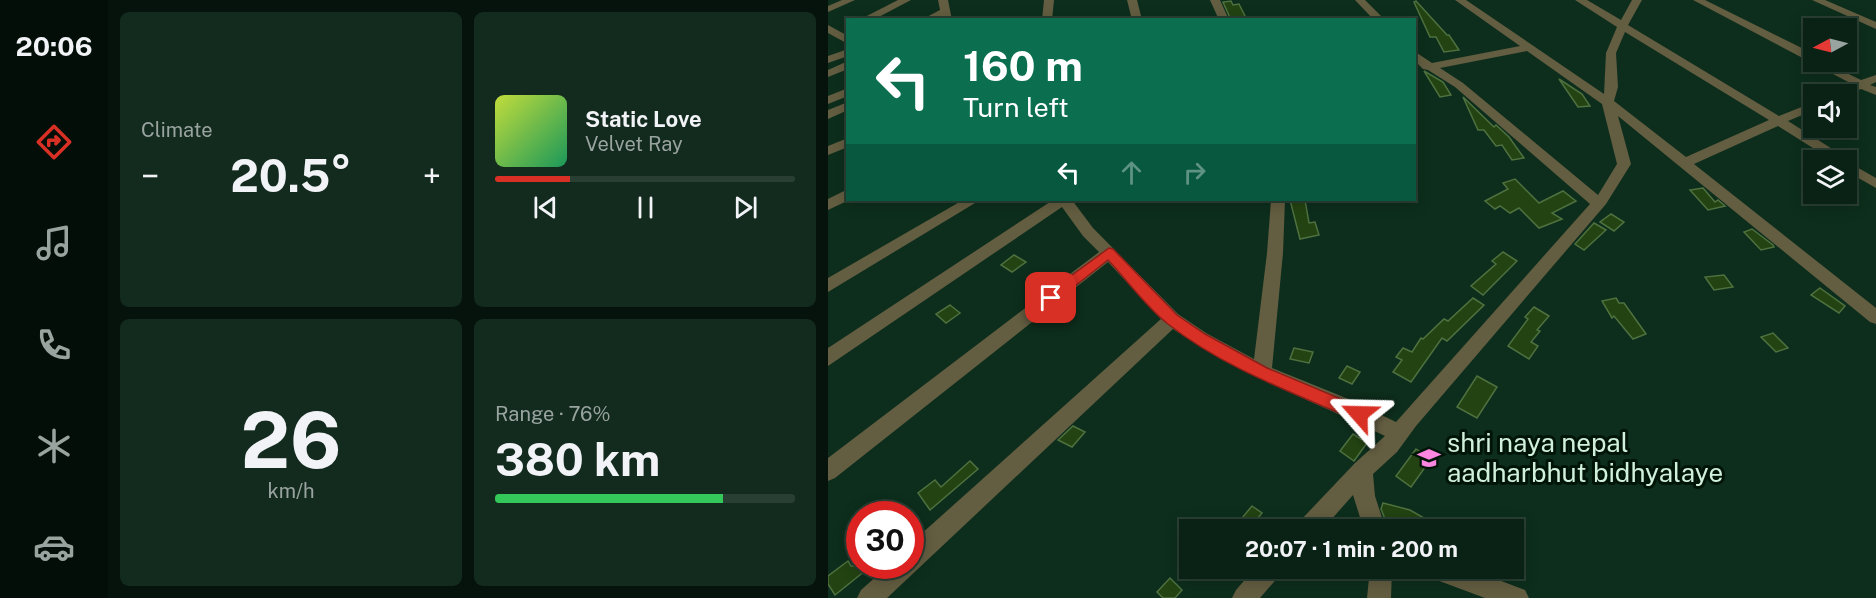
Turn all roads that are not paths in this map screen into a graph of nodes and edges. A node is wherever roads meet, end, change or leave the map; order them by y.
1 (850, 0) edge
2 (906, 0) edge
3 (943, 0) edge
4 (1049, 0) edge
5 (1132, 0) edge
6 (1215, 0) edge
7 (1360, 0) edge
8 (1460, 0) edge
9 (1580, 0) edge
10 (1637, 0) edge
11 (1698, 0) edge
12 (1817, 0) edge
13 (828, 9) edge
14 (945, 17) edge
15 (868, 18) edge
16 (1047, 18) edge
17 (1136, 18) edge
18 (1223, 18) edge
19 (1378, 18) edge
20 (1623, 25) junction
21 (1876, 26) edge
22 (846, 28) edge
23 (829, 29) edge
24 (846, 40) edge
25 (1530, 47) junction
26 (846, 53) edge
27 (1803, 54) edge
28 (1416, 56) edge
29 (828, 60) edge
30 (846, 65) edge
31 (1428, 67) junction
32 (1416, 69) edge
33 (1838, 72) edge
34 (828, 74) edge
35 (1876, 78) edge
36 (1861, 84) junction
37 (1857, 86) edge
38 (846, 92) edge
39 (1876, 93) edge
40 (828, 100) edge
41 (1608, 102) junction
42 (846, 106) edge
43 (1803, 110) edge
44 (828, 115) edge
45 (1779, 120) junction
46 (846, 142) edge
47 (1825, 150) edge
48 (828, 151) edge
49 (1684, 163) junction
50 (1857, 172) edge
51 (1876, 184) edge
52 (846, 196) edge
53 (971, 201) edge
54 (1063, 201) edge
55 (1065, 201) edge
56 (1278, 201) edge
57 (1598, 203) junction
58 (828, 205) edge
59 (1109, 253) junction
60 (828, 286) edge
61 (1876, 317) edge
62 (1172, 319) junction
63 (828, 358) edge
64 (1262, 372) junction
65 (1399, 433) junction
66 (1362, 470) junction
67 (828, 471) edge
68 (1317, 519) edge
69 (1371, 519) edge
70 (924, 547) edge
71 (890, 579) edge
72 (1261, 579) edge
73 (1380, 579) edge
74 (1464, 579) edge
75 (869, 598) edge
76 (1244, 598) edge
77 (1379, 598) edge
78 (1517, 598) edge

1 - 13 street
2 - 15 street
3 - 14 street
4 - 16 street
5 - 17 street
6 - 18 street
7 - 19 street
8 - 25 street
9 - 20 street
10 - 20 street
11 - 27 street
12 - 21 street
20 - 41 street
20 - 45 street
22 - 23 street
23 - 24 street
25 - 31 street
25 - 41 street
26 - 29 street
28 - 31 street
30 - 34 street
31 - 32 street
31 - 57 street
33 - 36 street
35 - 36 street
36 - 37 street
36 - 39 street
38 - 40 street
41 - 49 street
41 - 57 street
42 - 44 street
43 - 45 street
45 - 47 street
45 - 49 street
46 - 48 street
49 - 61 street
50 - 51 street
52 - 58 street
53 - 60 street
54 - 63 street
55 - 59 street
56 - 64 street
57 - 65 street
59 - 62 street
59 - 67 street
62 - 64 street
62 - 70 street
64 - 65 street
65 - 66 street
66 - 68 street
66 - 69 street
71 - 75 street
72 - 76 street
73 - 77 street
74 - 78 street

